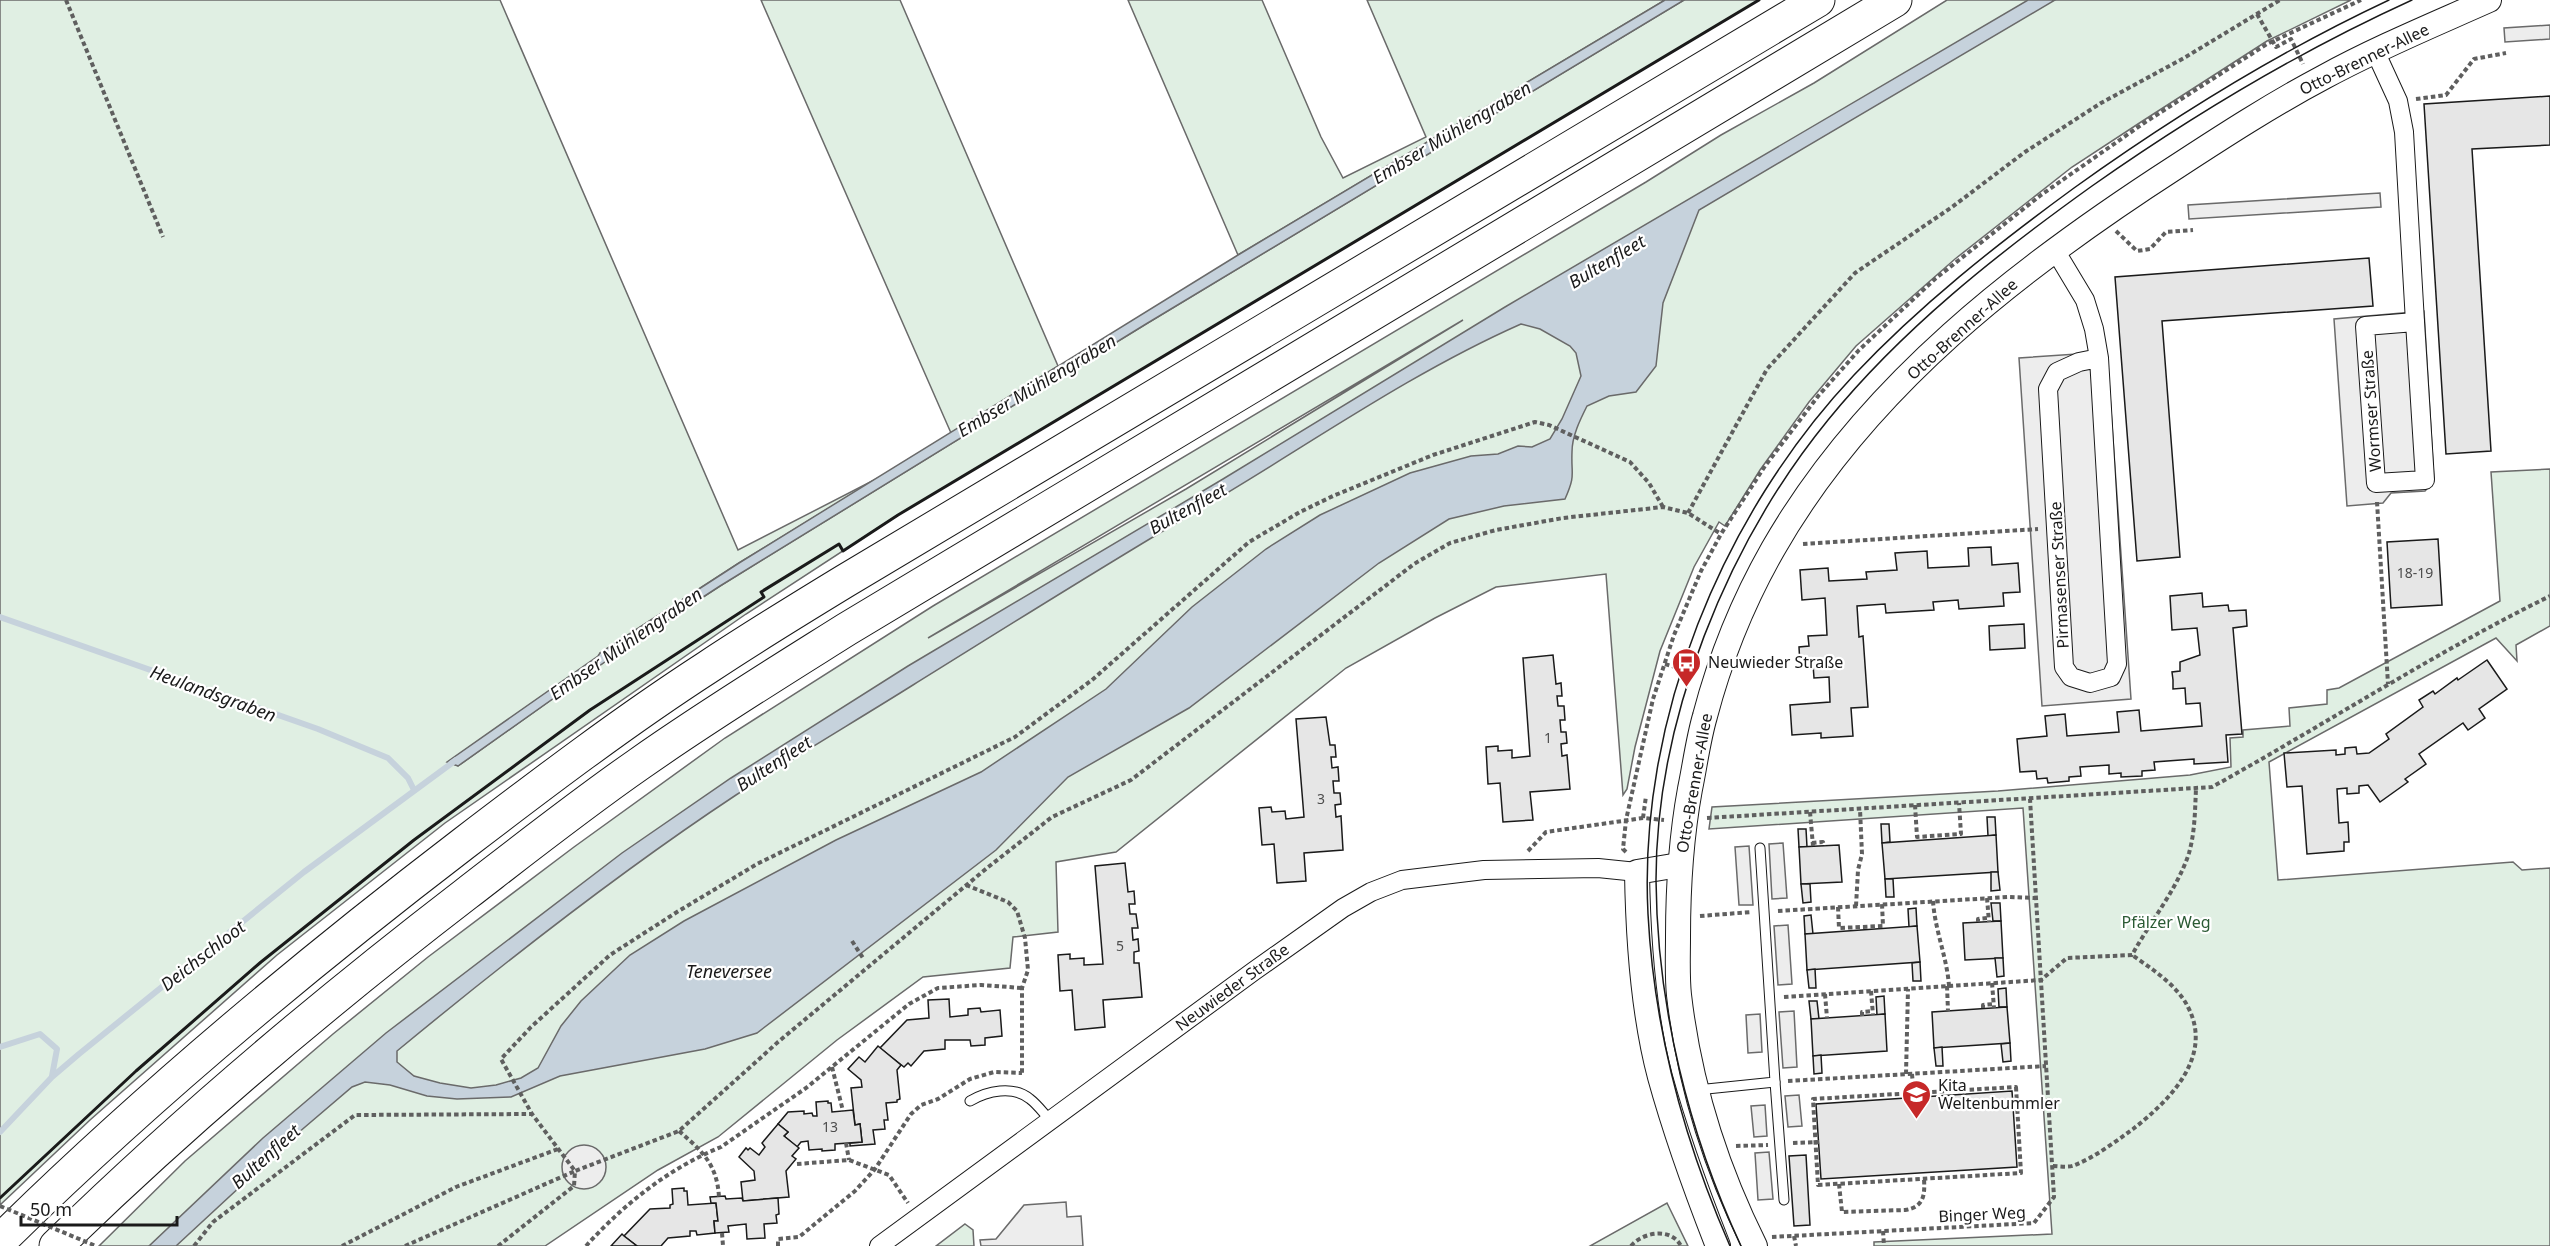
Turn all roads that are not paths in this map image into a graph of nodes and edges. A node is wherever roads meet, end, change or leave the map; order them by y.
1 (1818, 0) edge
2 (1894, 0) edge
3 (2489, 0) edge
4 (2375, 51) junction
5 (2055, 250) junction
6 (2415, 322) junction
7 (2099, 358) junction
8 (1760, 848) dead end
9 (1679, 865) junction
10 (1637, 872) junction
11 (1775, 1082) junction
12 (1697, 1090) junction
13 (970, 1101) dead end
14 (1051, 1121) junction
15 (1784, 1200) dead end
16 (0, 1241) edge
17 (1753, 1242) edge
18 (56, 1246) edge
19 (879, 1246) edge
20 (1718, 1246) edge

1 - 16 highway
2 - 18 highway
3 - 4 street, Otto-Brenner-Allee
4 - 5 street, Otto-Brenner-Allee
4 - 6 street, Wormser Straße
5 - 7 street, Pirmasenser Straße
5 - 9 street, Otto-Brenner-Allee
6 - 6 street, Wormser Straße
7 - 7 street, Pirmasenser Straße
8 - 11 lane
9 - 10 street, Otto-Brenner-Allee
9 - 12 street, Otto-Brenner-Allee
10 - 14 street, Neuwieder Straße
10 - 20 street
11 - 12 lane
11 - 15 lane
12 - 17 street, Otto-Brenner-Allee
13 - 14 lane
14 - 19 street, Neuwieder Straße

